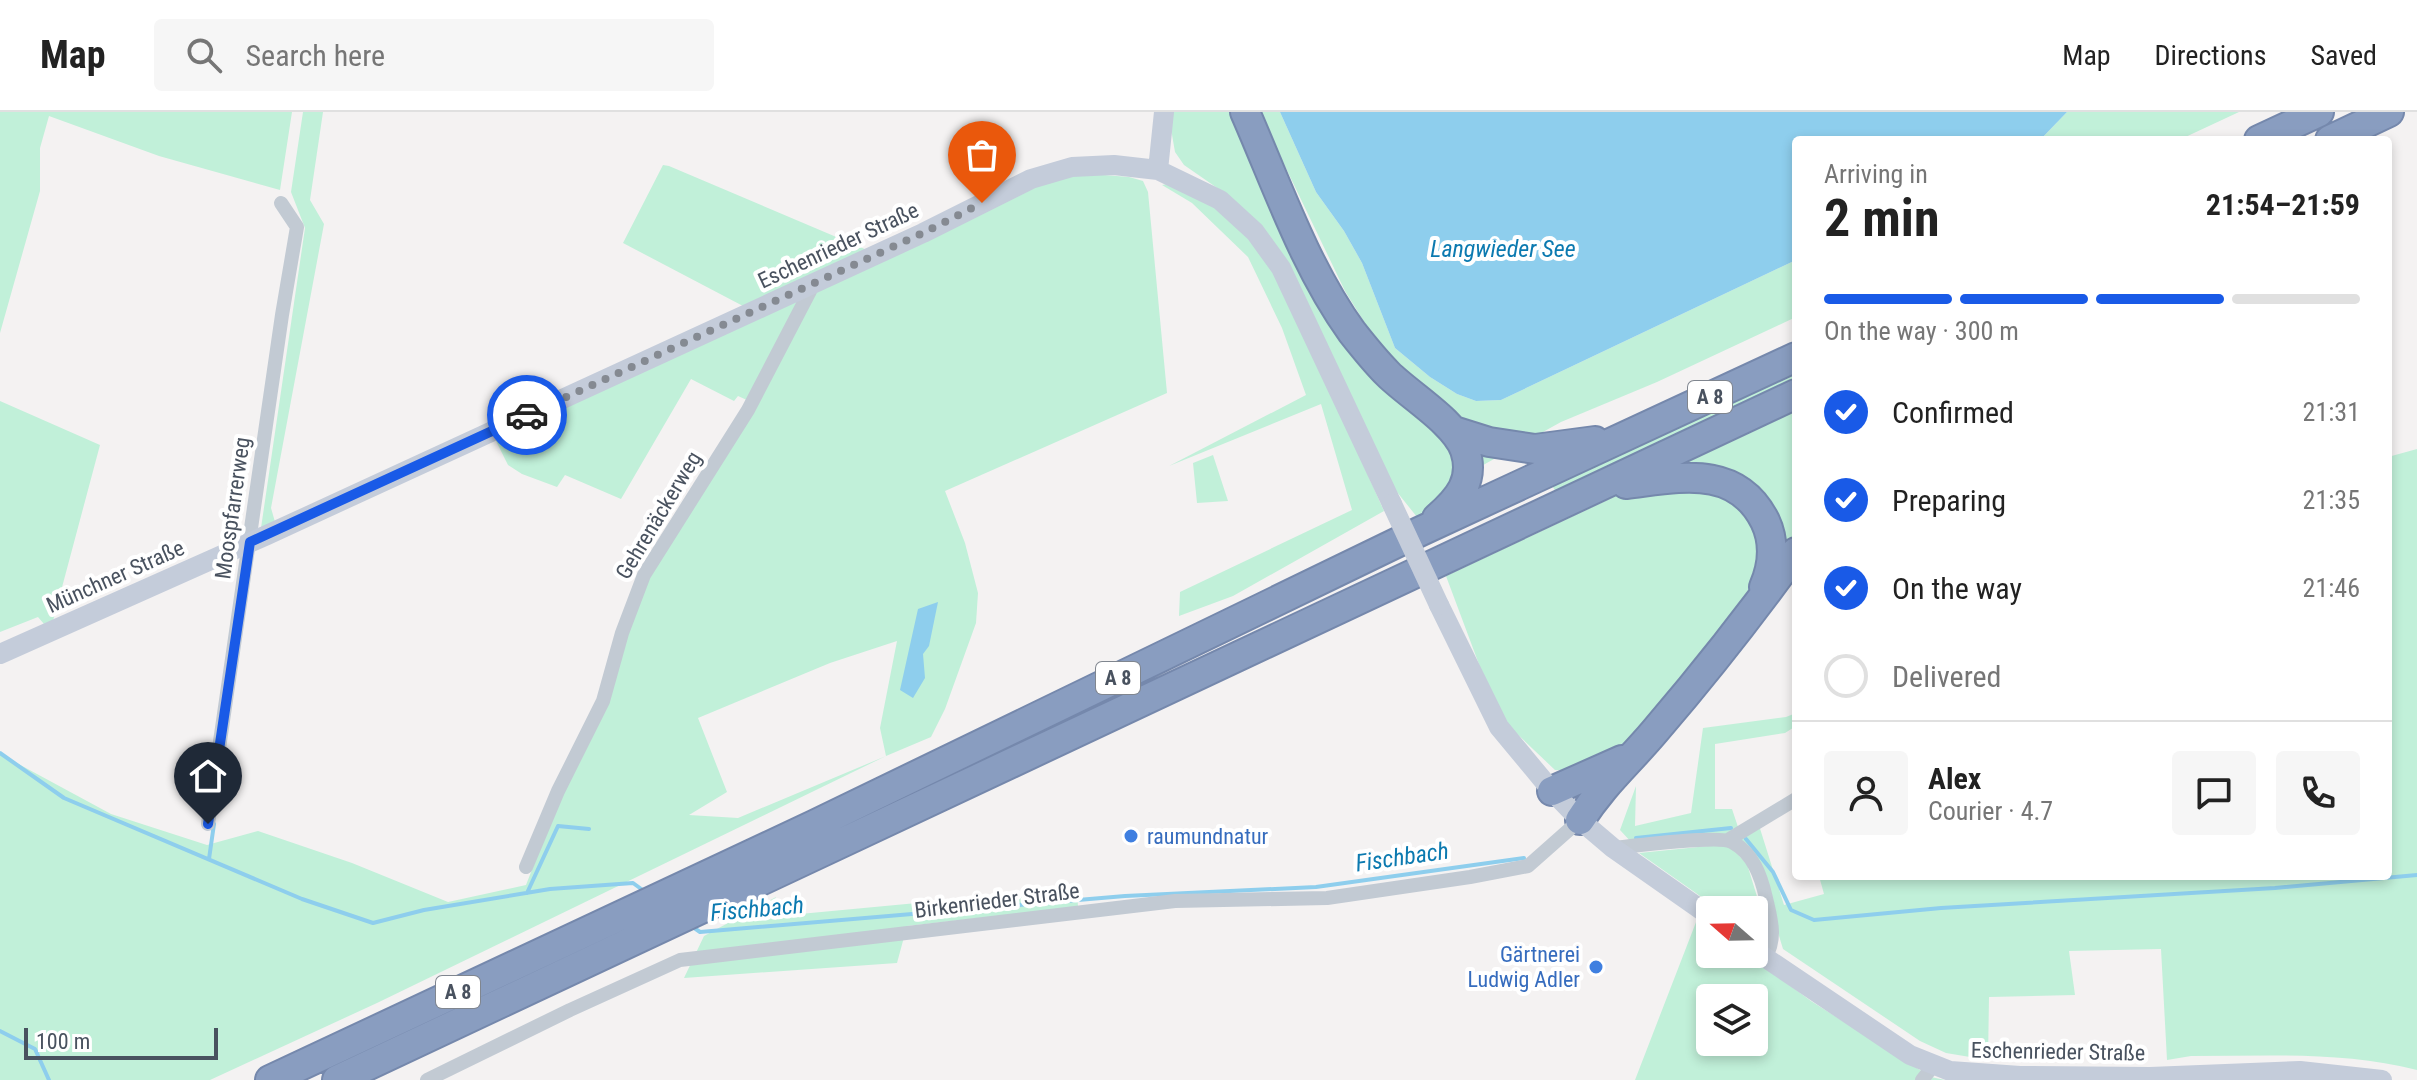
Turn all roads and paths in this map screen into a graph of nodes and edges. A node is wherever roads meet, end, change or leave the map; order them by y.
1 (1164, 112) edge
2 (1245, 112) edge
3 (2319, 112) edge
4 (2389, 112) edge
5 (2268, 136) edge
6 (2338, 136) edge
7 (1158, 170) junction
8 (281, 203) dead end
9 (809, 284) junction
10 (1792, 359) edge
11 (1792, 396) edge
12 (1454, 431) junction
13 (1624, 438) junction
14 (1599, 487) junction
15 (1421, 531) junction
16 (250, 542) junction
17 (1792, 557) edge
18 (1759, 599) junction
19 (0, 654) edge
20 (1630, 756) junction
21 (1552, 791) junction
22 (1792, 801) edge
23 (1580, 820) junction
24 (208, 824) dead end
25 (1728, 840) junction
26 (1613, 848) junction
27 (526, 867) dead end
28 (1765, 896) edge
29 (1696, 906) edge
30 (668, 908) junction
31 (1768, 910) edge
32 (1768, 950) edge
33 (1768, 960) edge
34 (1927, 1073) edge
35 (270, 1080) edge
36 (337, 1080) edge
37 (427, 1080) edge
38 (2382, 1080) edge

1 - 7 street
2 - 12 highway
3 - 5 highway
4 - 6 highway
7 - 9 street, Eschenrieder Straße
7 - 21 street, Eschenrieder Straße, bridge
8 - 16 street, Moospfarrerweg
9 - 16 street, Eschenrieder Straße
9 - 27 street, Gehrenäckerweg
10 - 13 highway, A 8
11 - 14 highway, A 8
12 - 13 highway
12 - 15 highway
13 - 15 highway, A 8
14 - 18 highway
14 - 30 highway, A 8
15 - 30 highway, A 8
16 - 19 street, Münchner Straße
16 - 24 street, Moospfarrerweg
17 - 18 highway
18 - 20 highway
20 - 21 highway
20 - 23 highway
21 - 23 street
22 - 25 street
23 - 26 street
23 - 37 street, Birkenrieder Straße
25 - 26 street
25 - 28 street, Eschenrieder Straße
26 - 29 street
30 - 35 highway, A 8
30 - 36 highway, A 8
31 - 32 street, Eschenrieder Straße
33 - 34 street, Eschenrieder Straße
34 - 38 street, Eschenrieder Straße

